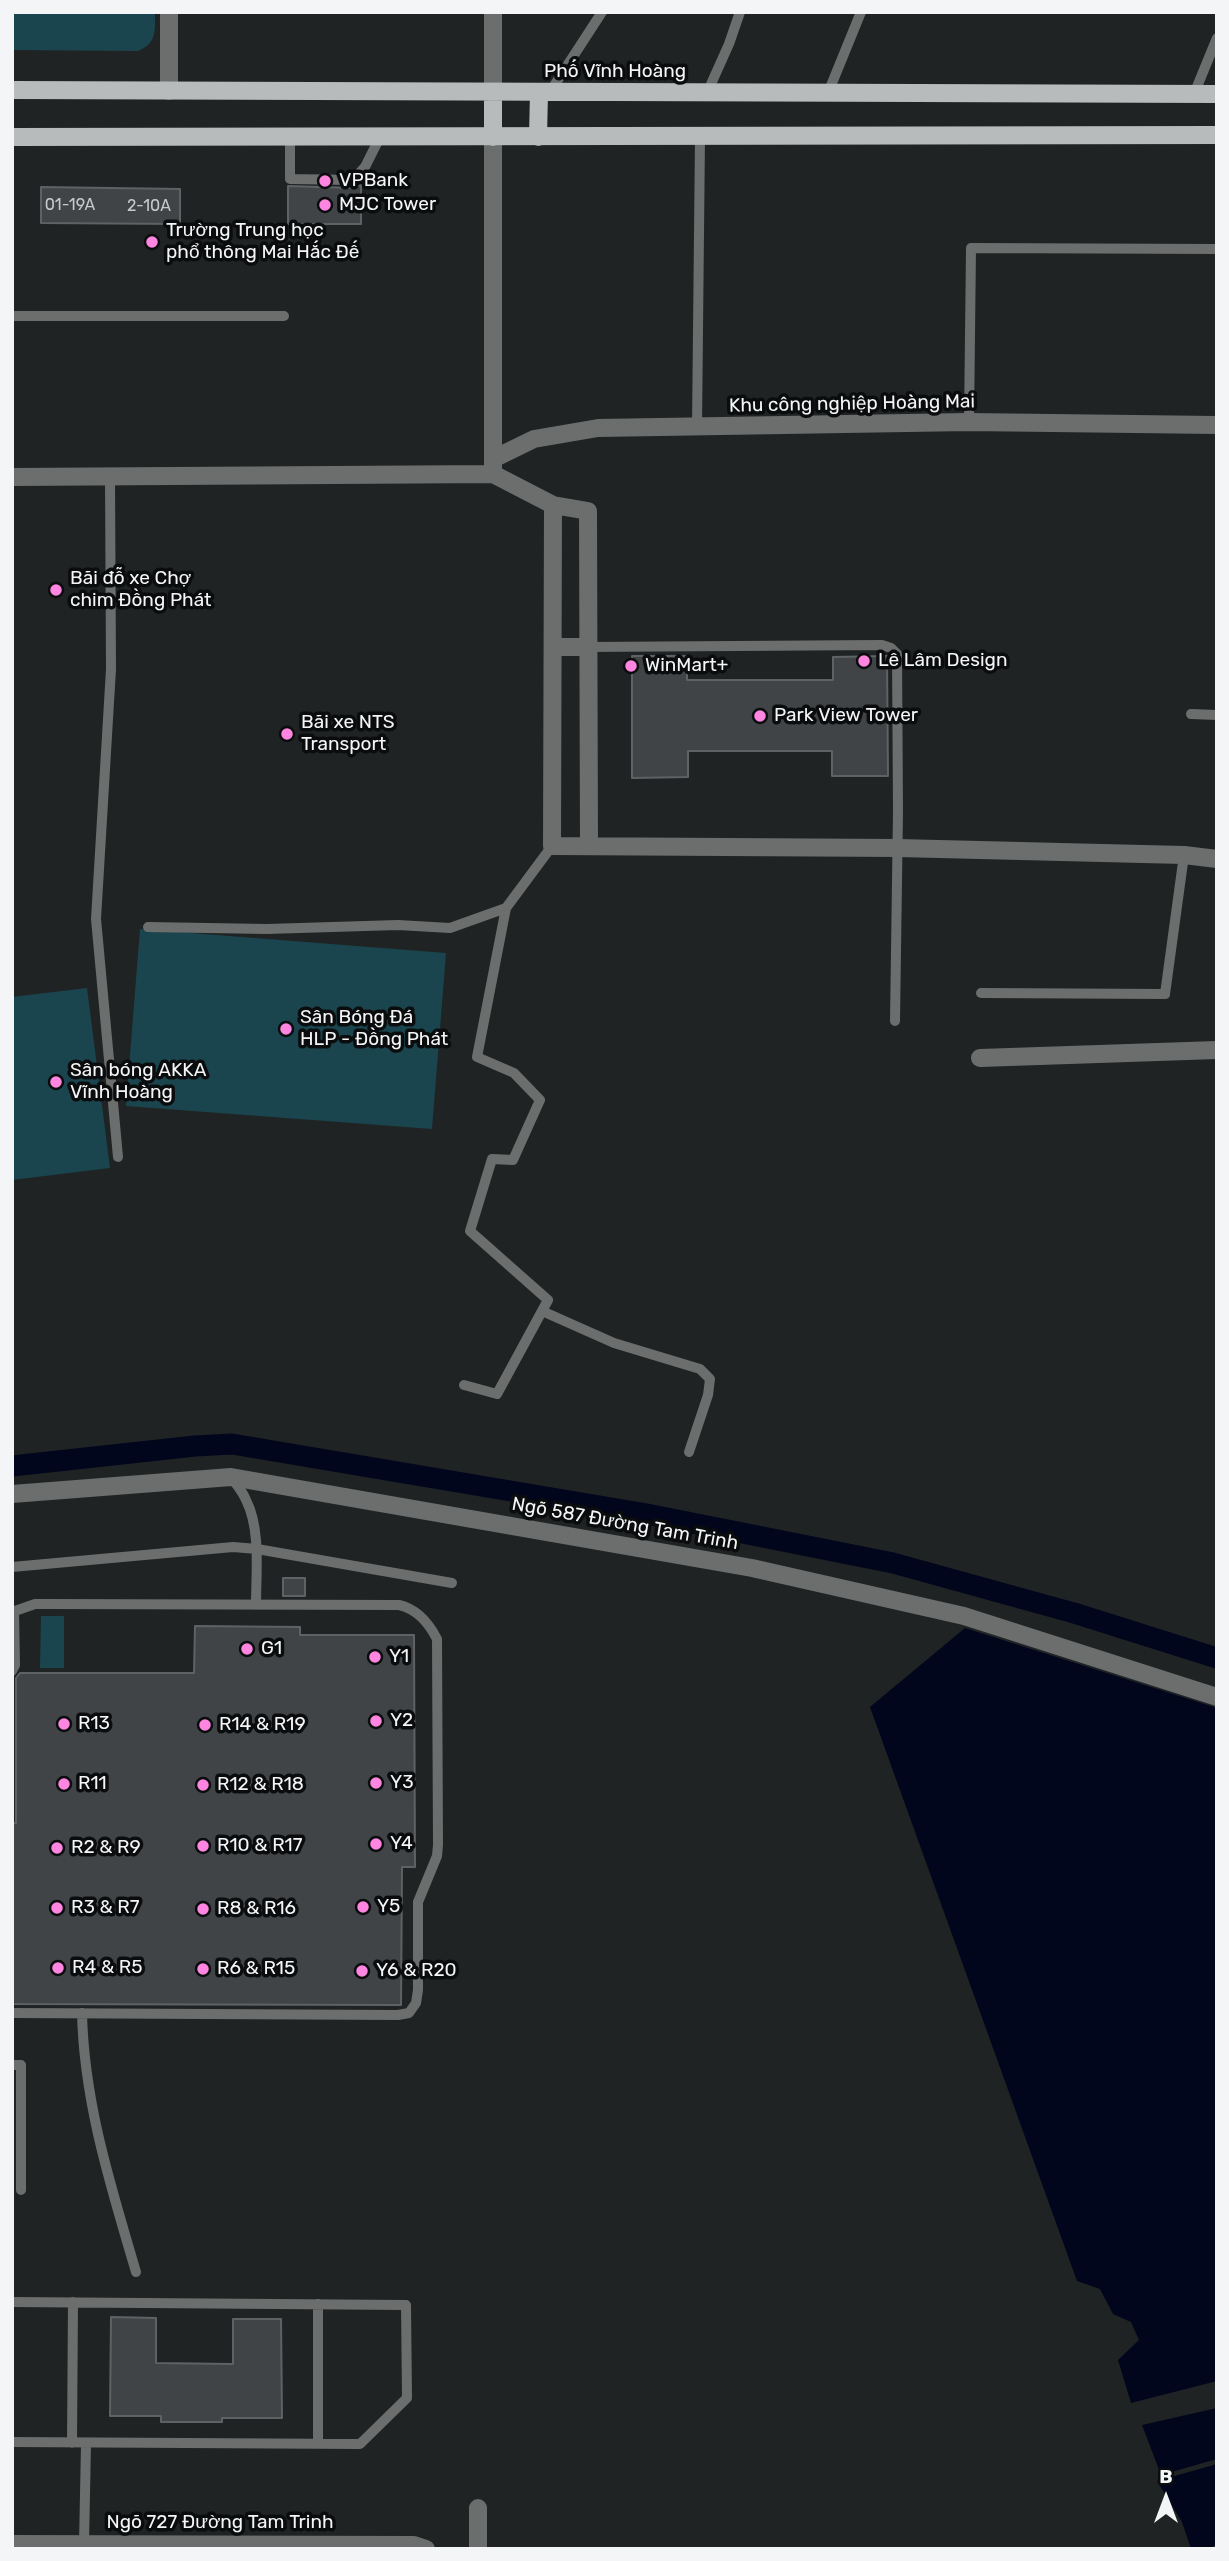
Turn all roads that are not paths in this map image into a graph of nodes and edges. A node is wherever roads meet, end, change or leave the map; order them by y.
1 (169, 12) edge
2 (493, 12) edge
3 (602, 12) edge
4 (740, 12) edge
5 (861, 12) edge
6 (1217, 38) edge
7 (12, 90) edge
8 (169, 91) junction
9 (545, 92) junction
10 (493, 93) junction
11 (707, 93) junction
12 (828, 93) junction
13 (1194, 94) junction
14 (1217, 94) edge
15 (1217, 135) edge
16 (12, 137) edge
17 (290, 137) junction
18 (380, 137) junction
19 (493, 137) junction
20 (538, 137) junction
21 (700, 137) junction
22 (1217, 249) edge
23 (12, 316) edge
24 (284, 316) dead end
25 (969, 422) junction
26 (1217, 425) edge
27 (697, 427) junction
28 (493, 467) junction
29 (12, 477) edge
30 (110, 477) junction
31 (553, 505) junction
32 (553, 647) junction
33 (588, 647) junction
34 (1191, 714) dead end
35 (1217, 715) edge
36 (552, 846) junction
37 (589, 846) junction
38 (898, 848) junction
39 (1184, 855) junction
40 (1217, 859) edge
41 (506, 908) junction
42 (148, 927) dead end
43 (981, 993) dead end
44 (895, 1021) dead end
45 (1217, 1051) edge
46 (979, 1058) dead end
47 (118, 1157) dead end
48 (542, 1311) junction
49 (464, 1385) dead end
50 (690, 1452) dead end
51 (231, 1477) junction
52 (12, 1494) edge
53 (257, 1549) junction
54 (12, 1567) edge
55 (452, 1583) dead end
56 (256, 1605) junction
57 (13, 1611) edge
58 (12, 1671) edge
59 (1217, 1697) edge
60 (12, 2013) edge
61 (82, 2013) junction
62 (12, 2065) edge
63 (20, 2189) edge
64 (136, 2272) dead end
65 (12, 2302) edge
66 (73, 2302) junction
67 (318, 2304) junction
68 (12, 2442) edge
69 (72, 2443) junction
70 (86, 2444) junction
71 (318, 2444) junction
72 (478, 2508) dead end
73 (12, 2544) edge
74 (85, 2544) junction
75 (244, 2547) edge
76 (426, 2549) edge
77 (478, 2549) edge

1 - 8 street
2 - 10 street
3 - 9 lane
4 - 11 lane
5 - 12 lane
6 - 13 lane
7 - 8 main road, Phố Vĩnh Hoàng
8 - 10 main road, Phố Vĩnh Hoàng
9 - 10 main road, Phố Vĩnh Hoàng
9 - 11 main road, Phố Vĩnh Hoàng
9 - 20 main road
10 - 19 main road
11 - 12 main road, Phố Vĩnh Hoàng
12 - 13 main road, Phố Vĩnh Hoàng
13 - 14 main road, Phố Vĩnh Hoàng
15 - 21 main road
16 - 17 main road
17 - 18 main road
17 - 18 lane
18 - 19 main road
19 - 20 main road
19 - 28 street
20 - 21 main road
21 - 27 lane
22 - 25 lane
23 - 24 lane
25 - 26 street, Khu công nghiệp Hoàng Mai
25 - 27 street, Khu công nghiệp Hoàng Mai
27 - 28 street, Khu công nghiệp Hoàng Mai
28 - 30 street
28 - 31 street
29 - 30 street
30 - 47 lane
31 - 32 street
31 - 33 street
32 - 33 street
32 - 36 street
33 - 37 street
33 - 38 lane
34 - 35 lane
36 - 37 street
36 - 41 lane
37 - 38 street
38 - 39 street
38 - 44 lane
39 - 40 street
39 - 43 lane
41 - 42 lane
41 - 48 lane
45 - 46 street
48 - 49 lane
48 - 50 lane
51 - 52 street, Ngõ 587 Đường Tam Trinh
51 - 53 lane
51 - 59 street, Ngõ 587 Đường Tam Trinh
53 - 54 lane
53 - 55 lane
53 - 56 lane
56 - 57 lane
56 - 61 lane
57 - 58 lane
60 - 61 lane
61 - 64 lane
62 - 63 lane
65 - 66 lane
66 - 67 lane
66 - 69 lane
67 - 71 lane
67 - 71 lane
68 - 69 lane
69 - 70 lane
70 - 71 lane
70 - 74 lane
72 - 77 street
73 - 74 street, Ngõ 727 Đường Tam Trinh
74 - 75 street, Ngõ 727 Đường Tam Trinh
75 - 76 street, Ngõ 727 Đường Tam Trinh

